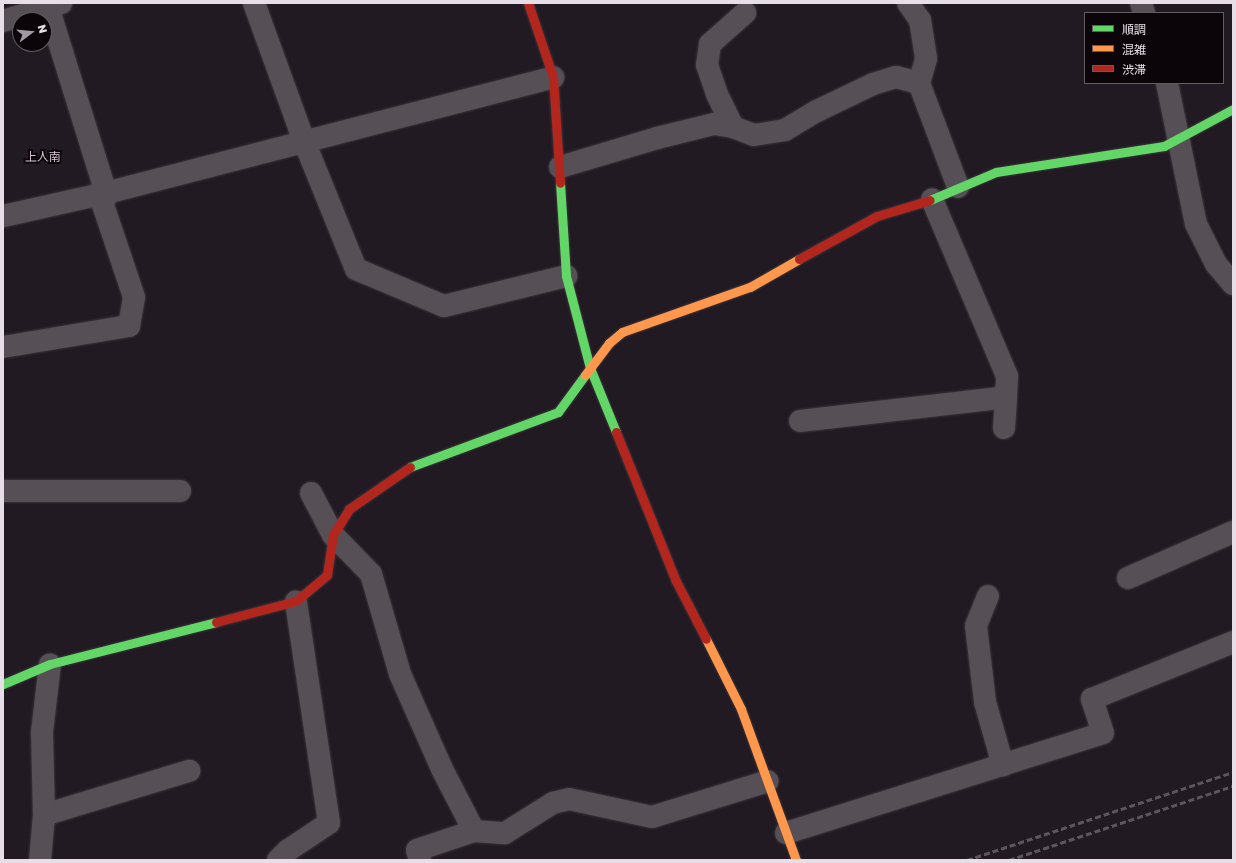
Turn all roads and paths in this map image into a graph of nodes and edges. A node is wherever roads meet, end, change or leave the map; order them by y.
1 (254, 3) edge
2 (528, 3) edge
3 (908, 3) edge
4 (54, 5) edge
5 (745, 13) dead end
6 (3, 21) edge
7 (553, 77) junction
8 (919, 84) junction
9 (1167, 84) edge
10 (1233, 109) edge
11 (733, 127) junction
12 (1178, 140) junction
13 (304, 141) junction
14 (560, 167) junction
15 (958, 187) junction
16 (106, 193) junction
17 (932, 199) junction
18 (3, 216) edge
19 (566, 276) junction
20 (1233, 284) edge
21 (3, 347) edge
22 (590, 368) junction
23 (1006, 397) junction
24 (800, 421) dead end
25 (1004, 428) dead end
26 (180, 490) dead end
27 (3, 491) edge
28 (311, 493) dead end
29 (1233, 532) edge
30 (333, 535) junction
31 (1128, 578) dead end
32 (988, 596) dead end
33 (296, 601) junction
34 (1233, 642) edge
35 (50, 664) junction
36 (3, 684) edge
37 (1003, 765) junction
38 (189, 771) dead end
39 (768, 781) junction
40 (44, 816) junction
41 (474, 831) junction
42 (786, 833) junction
43 (40, 860) edge
44 (278, 860) edge
45 (420, 860) edge
46 (796, 860) edge

1 - 13 street
2 - 7 street
3 - 8 street
4 - 6 street
4 - 16 street
5 - 11 street
7 - 13 street
7 - 14 street
8 - 11 street
8 - 15 street
9 - 12 street
10 - 12 street
11 - 14 street
12 - 15 street
12 - 20 street
13 - 16 street
13 - 19 street
14 - 19 street
15 - 17 street
16 - 18 street
16 - 21 street
17 - 22 street
17 - 23 street
19 - 22 street
22 - 30 street
22 - 39 street
23 - 24 street
23 - 25 street
26 - 27 street
28 - 30 street
29 - 31 street
30 - 33 street
30 - 41 street
32 - 37 street
33 - 35 street
33 - 44 street
34 - 37 street
35 - 36 street
35 - 40 street
37 - 42 street
38 - 40 street
39 - 41 street
39 - 42 street
40 - 43 street
41 - 45 street
42 - 46 street

